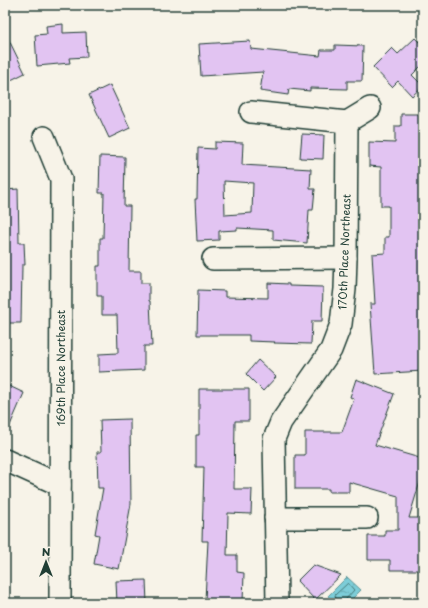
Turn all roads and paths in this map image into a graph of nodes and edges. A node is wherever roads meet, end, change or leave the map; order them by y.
1 (370, 108) dead end
2 (251, 112) dead end
3 (347, 122) junction
4 (44, 137) dead end
5 (346, 258) junction
6 (213, 259) dead end
7 (5, 460) edge
8 (60, 485) junction
9 (275, 518) junction
10 (367, 518) dead end
11 (60, 603) edge
12 (277, 603) edge

1 - 3 street
2 - 3 street
3 - 5 street, 170th Place Northeast
4 - 8 street, 169th Place Northeast
5 - 6 street
5 - 9 street, 170th Place Northeast
7 - 8 street
8 - 11 street, 169th Place Northeast
9 - 10 street
9 - 12 street, 170th Place Northeast

